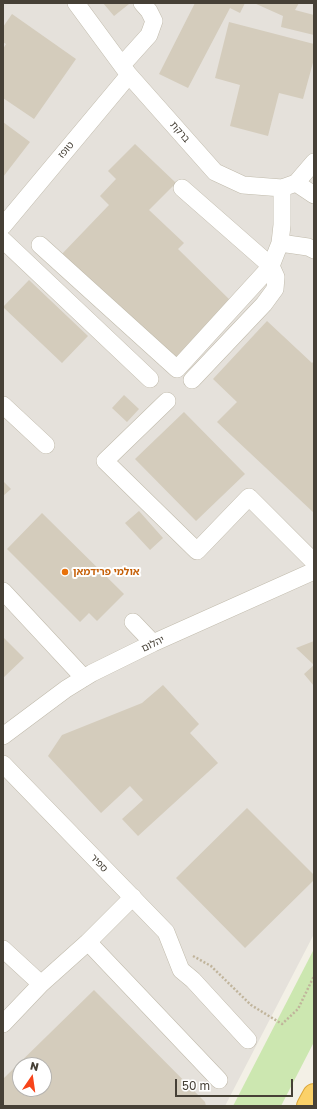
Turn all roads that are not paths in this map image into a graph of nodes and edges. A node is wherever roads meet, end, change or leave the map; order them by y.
1 (76, 3) edge
2 (142, 3) edge
3 (126, 70) junction
4 (314, 162) edge
5 (289, 185) junction
6 (182, 188) dead end
7 (314, 195) edge
8 (3, 226) edge
9 (3, 240) edge
10 (280, 243) junction
11 (40, 245) dead end
12 (314, 250) edge
13 (270, 266) junction
14 (150, 379) dead end
15 (192, 380) dead end
16 (167, 401) dead end
17 (3, 404) edge
18 (46, 445) dead end
19 (314, 562) edge
20 (314, 571) edge
21 (3, 591) edge
22 (133, 622) dead end
23 (154, 643) junction
24 (84, 678) junction
25 (3, 736) edge
26 (3, 764) edge
27 (133, 897) junction
28 (88, 942) junction
29 (3, 949) edge
30 (41, 984) junction
31 (3, 1024) edge
32 (248, 1040) dead end
33 (219, 1080) dead end
34 (314, 1095) edge
35 (308, 1106) edge

1 - 3 street, ברקת
2 - 3 street, טופז
3 - 5 street, ברקת
3 - 8 street, טופז
4 - 5 street
5 - 7 street
5 - 10 street
6 - 13 street
9 - 14 street
10 - 12 street
10 - 13 street
11 - 13 street
13 - 15 street
16 - 19 street
17 - 18 street
20 - 23 street, יהלום
21 - 24 street
22 - 23 street
23 - 24 street, יהלום
24 - 25 street, יהלום
26 - 27 street, ספיר
27 - 28 street
27 - 32 street, ספיר
28 - 30 street
28 - 33 street
29 - 30 street
30 - 31 street
34 - 35 highway

